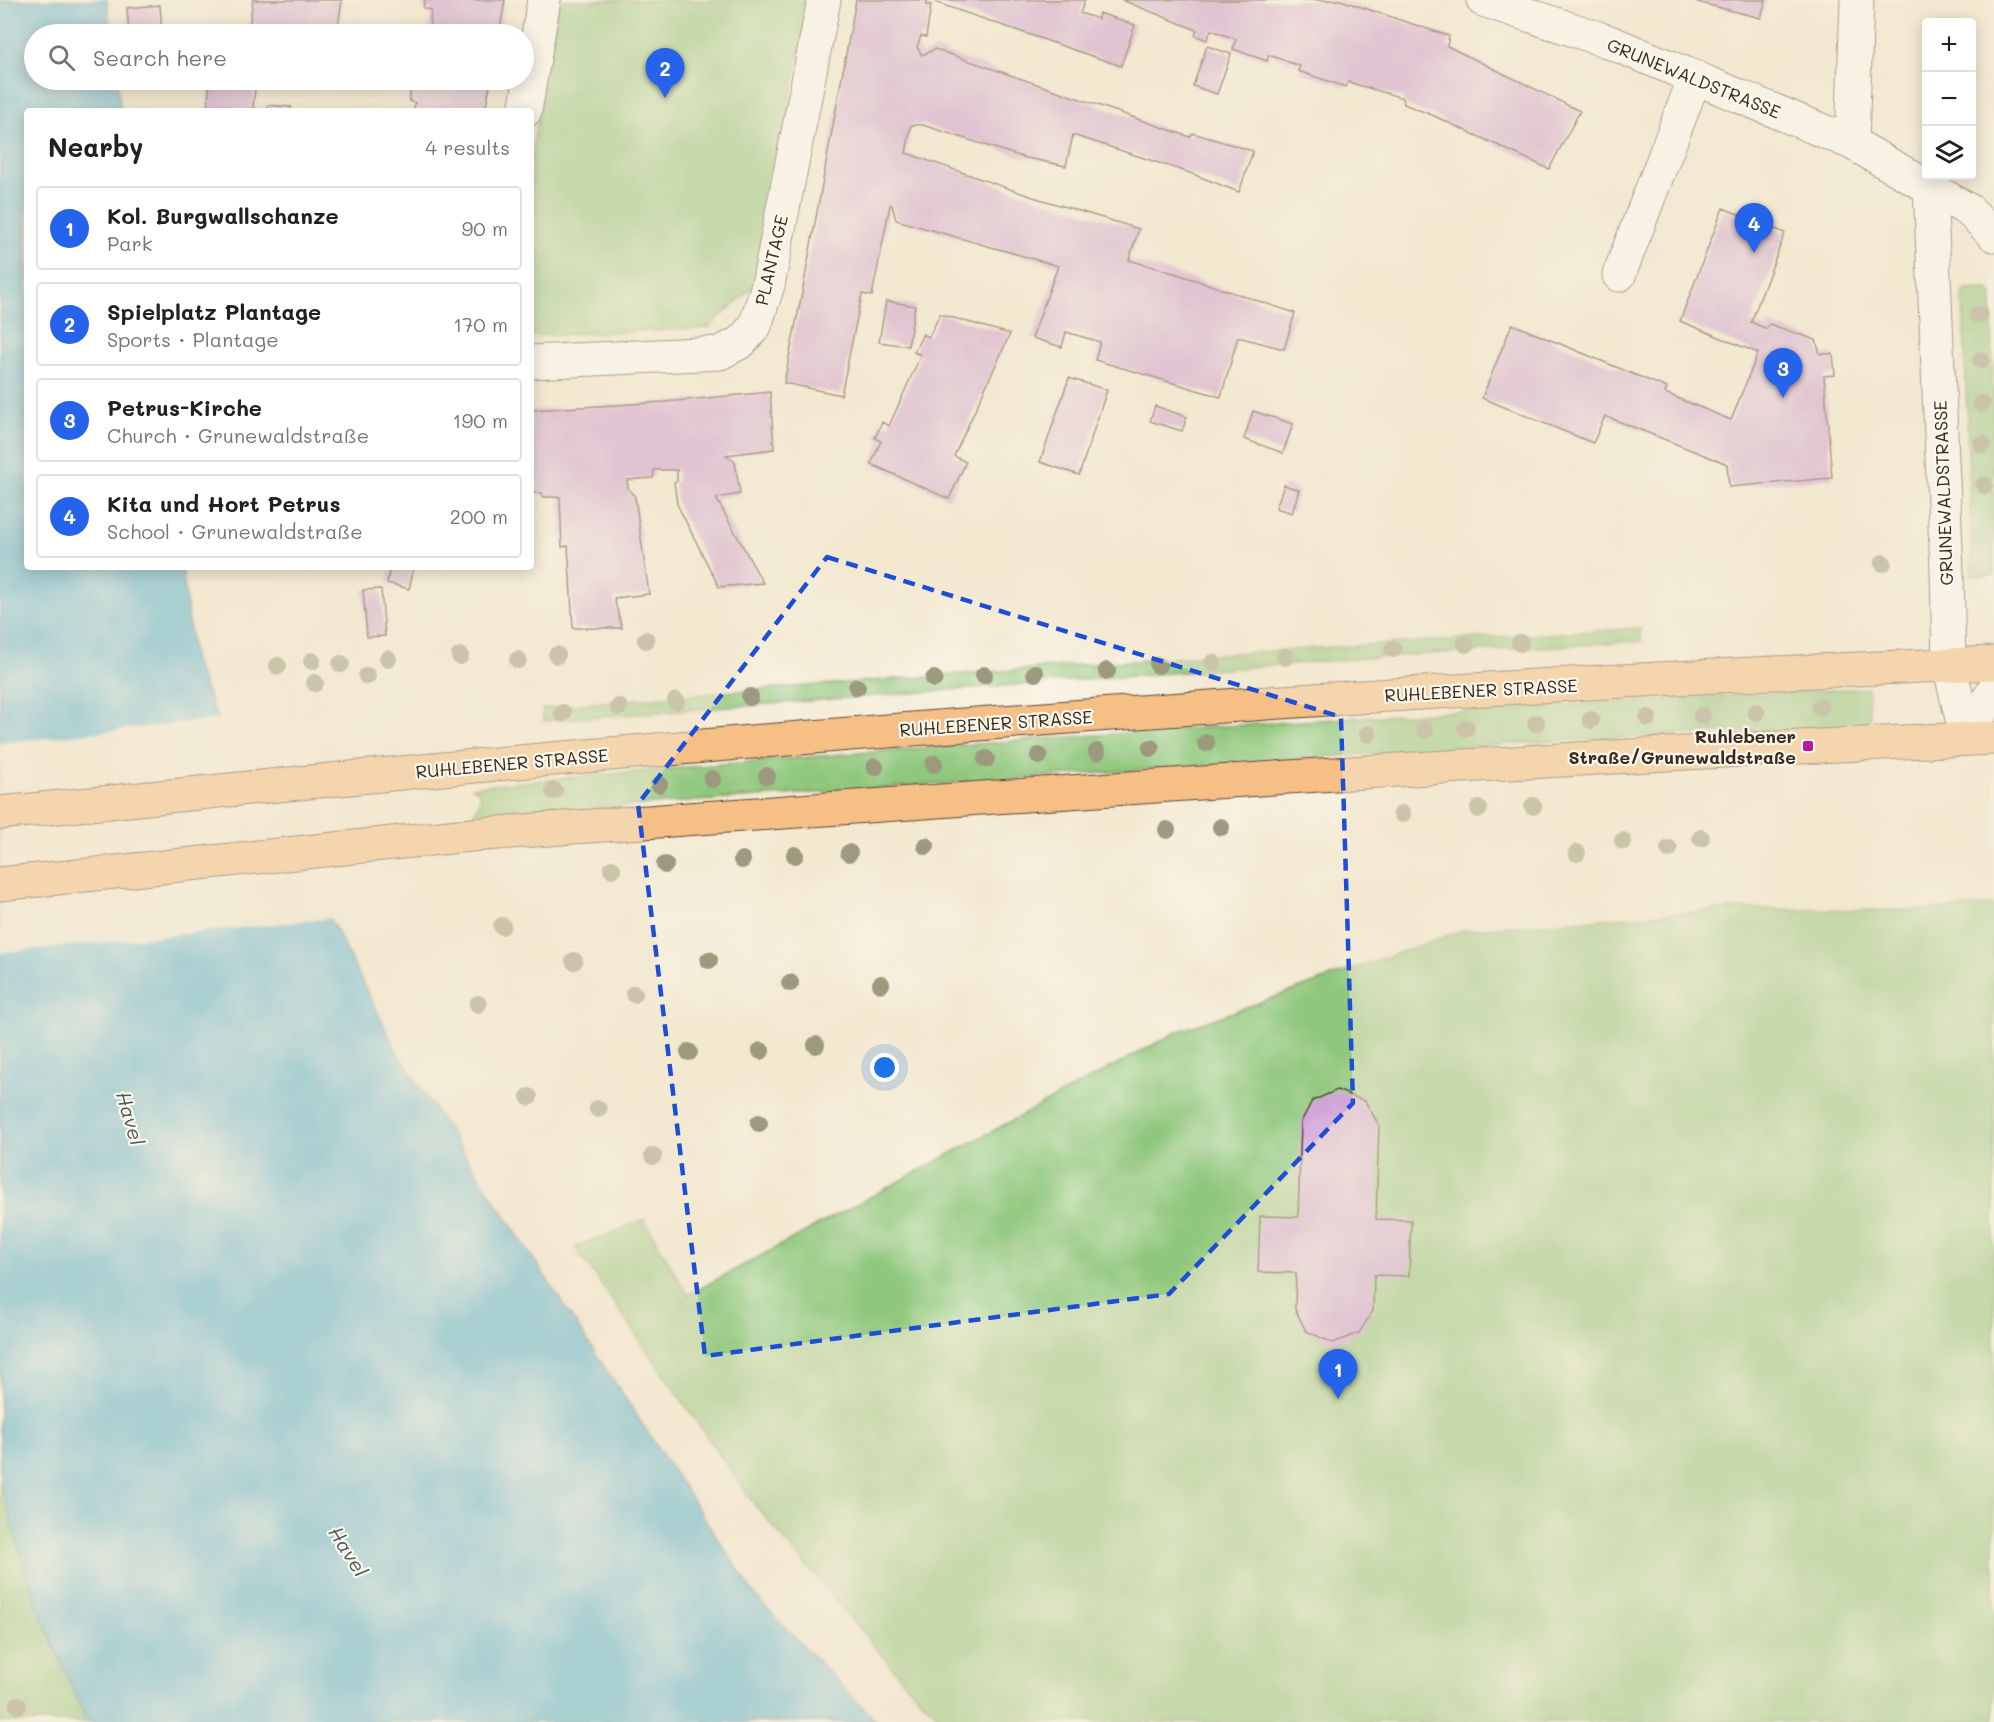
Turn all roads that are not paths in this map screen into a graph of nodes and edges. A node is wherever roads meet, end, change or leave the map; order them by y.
1 (544, 0) edge
2 (824, 0) edge
3 (1483, 0) edge
4 (1857, 0) edge
5 (534, 58) edge
6 (1695, 77) junction
7 (529, 90) edge
8 (526, 108) edge
9 (1852, 143) junction
10 (1930, 187) junction
11 (1994, 235) edge
12 (1619, 275) dead end
13 (534, 362) edge
14 (1994, 663) edge
15 (1949, 665) junction
16 (1994, 689) edge
17 (1981, 739) edge
18 (0, 813) edge
19 (0, 884) edge

1 - 5 street
2 - 13 street, PLANTAGE
3 - 6 street, GRUNEWALDSTRASSE
4 - 9 street
6 - 9 street, GRUNEWALDSTRASSE
6 - 12 street
7 - 8 street
9 - 10 street, GRUNEWALDSTRASSE
10 - 11 street, GRUNEWALDSTRASSE
10 - 15 street, GRUNEWALDSTRASSE
14 - 15 main road, RUHLEBENER STRASSE
15 - 17 street, GRUNEWALDSTRASSE
15 - 18 main road, RUHLEBENER STRASSE
16 - 17 street
17 - 19 main road

